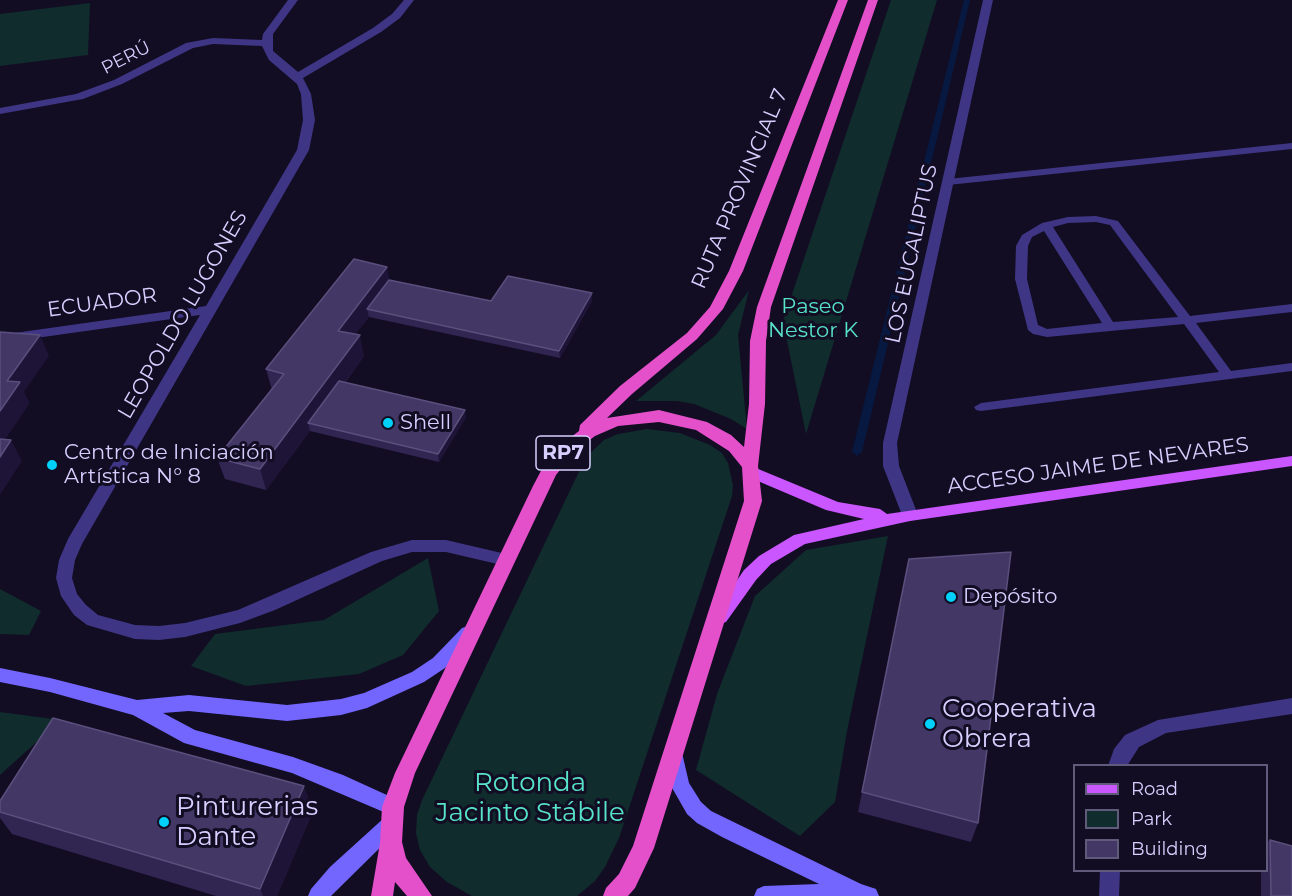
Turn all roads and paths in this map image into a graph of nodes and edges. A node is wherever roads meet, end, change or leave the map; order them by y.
1 (292, 0) edge
2 (409, 0) edge
3 (843, 0) edge
4 (873, 0) edge
5 (988, 0) edge
6 (267, 43) junction
7 (297, 77) junction
8 (0, 111) edge
9 (1292, 146) edge
10 (948, 182) junction
11 (1046, 225) junction
12 (1292, 308) edge
13 (211, 309) junction
14 (1187, 320) junction
15 (1110, 326) junction
16 (0, 339) edge
17 (1292, 367) edge
18 (1228, 375) junction
19 (981, 407) dead end
20 (569, 447) junction
21 (1292, 461) edge
22 (750, 469) junction
23 (910, 515) junction
24 (506, 560) junction
25 (477, 621) junction
26 (714, 627) junction
27 (0, 675) edge
28 (1292, 706) edge
29 (137, 708) junction
30 (673, 754) junction
31 (1119, 760) edge
32 (392, 825) junction
33 (1110, 872) edge
34 (788, 895) edge
35 (863, 895) edge
36 (318, 896) edge
37 (382, 896) edge
38 (421, 896) edge
39 (614, 896) edge
40 (764, 896) edge
41 (1109, 896) edge

1 - 6 street
2 - 7 street
3 - 20 highway, RUTA PROVINCIAL 7 / RP7
4 - 22 highway
5 - 10 street, LOS EUCALIPTUS
6 - 7 street
6 - 8 street, PERÚ
7 - 13 street, LEOPOLDO LUGONES
9 - 10 lane
10 - 23 street, LOS EUCALIPTUS
11 - 14 lane
11 - 15 lane
11 - 15 lane
12 - 14 lane
13 - 16 street, ECUADOR
13 - 24 street, LEOPOLDO LUGONES
14 - 15 lane
14 - 18 lane
17 - 18 lane
18 - 19 lane
20 - 22 highway, RP7
20 - 24 highway, RP7
21 - 23 main road, ACCESO JAIME DE NEVARES
22 - 23 main road, ACCESO JAIME DE NEVARES
22 - 26 highway
23 - 26 main road, ACCESO JAIME DE NEVARES
24 - 25 highway, RP7
25 - 29 main road
25 - 32 highway, RP7
26 - 30 highway
27 - 29 main road
28 - 31 street
29 - 32 main road
30 - 35 main road
30 - 39 highway
32 - 36 main road
32 - 37 highway, RP7
32 - 38 highway
33 - 41 street
34 - 35 main road
34 - 40 main road

